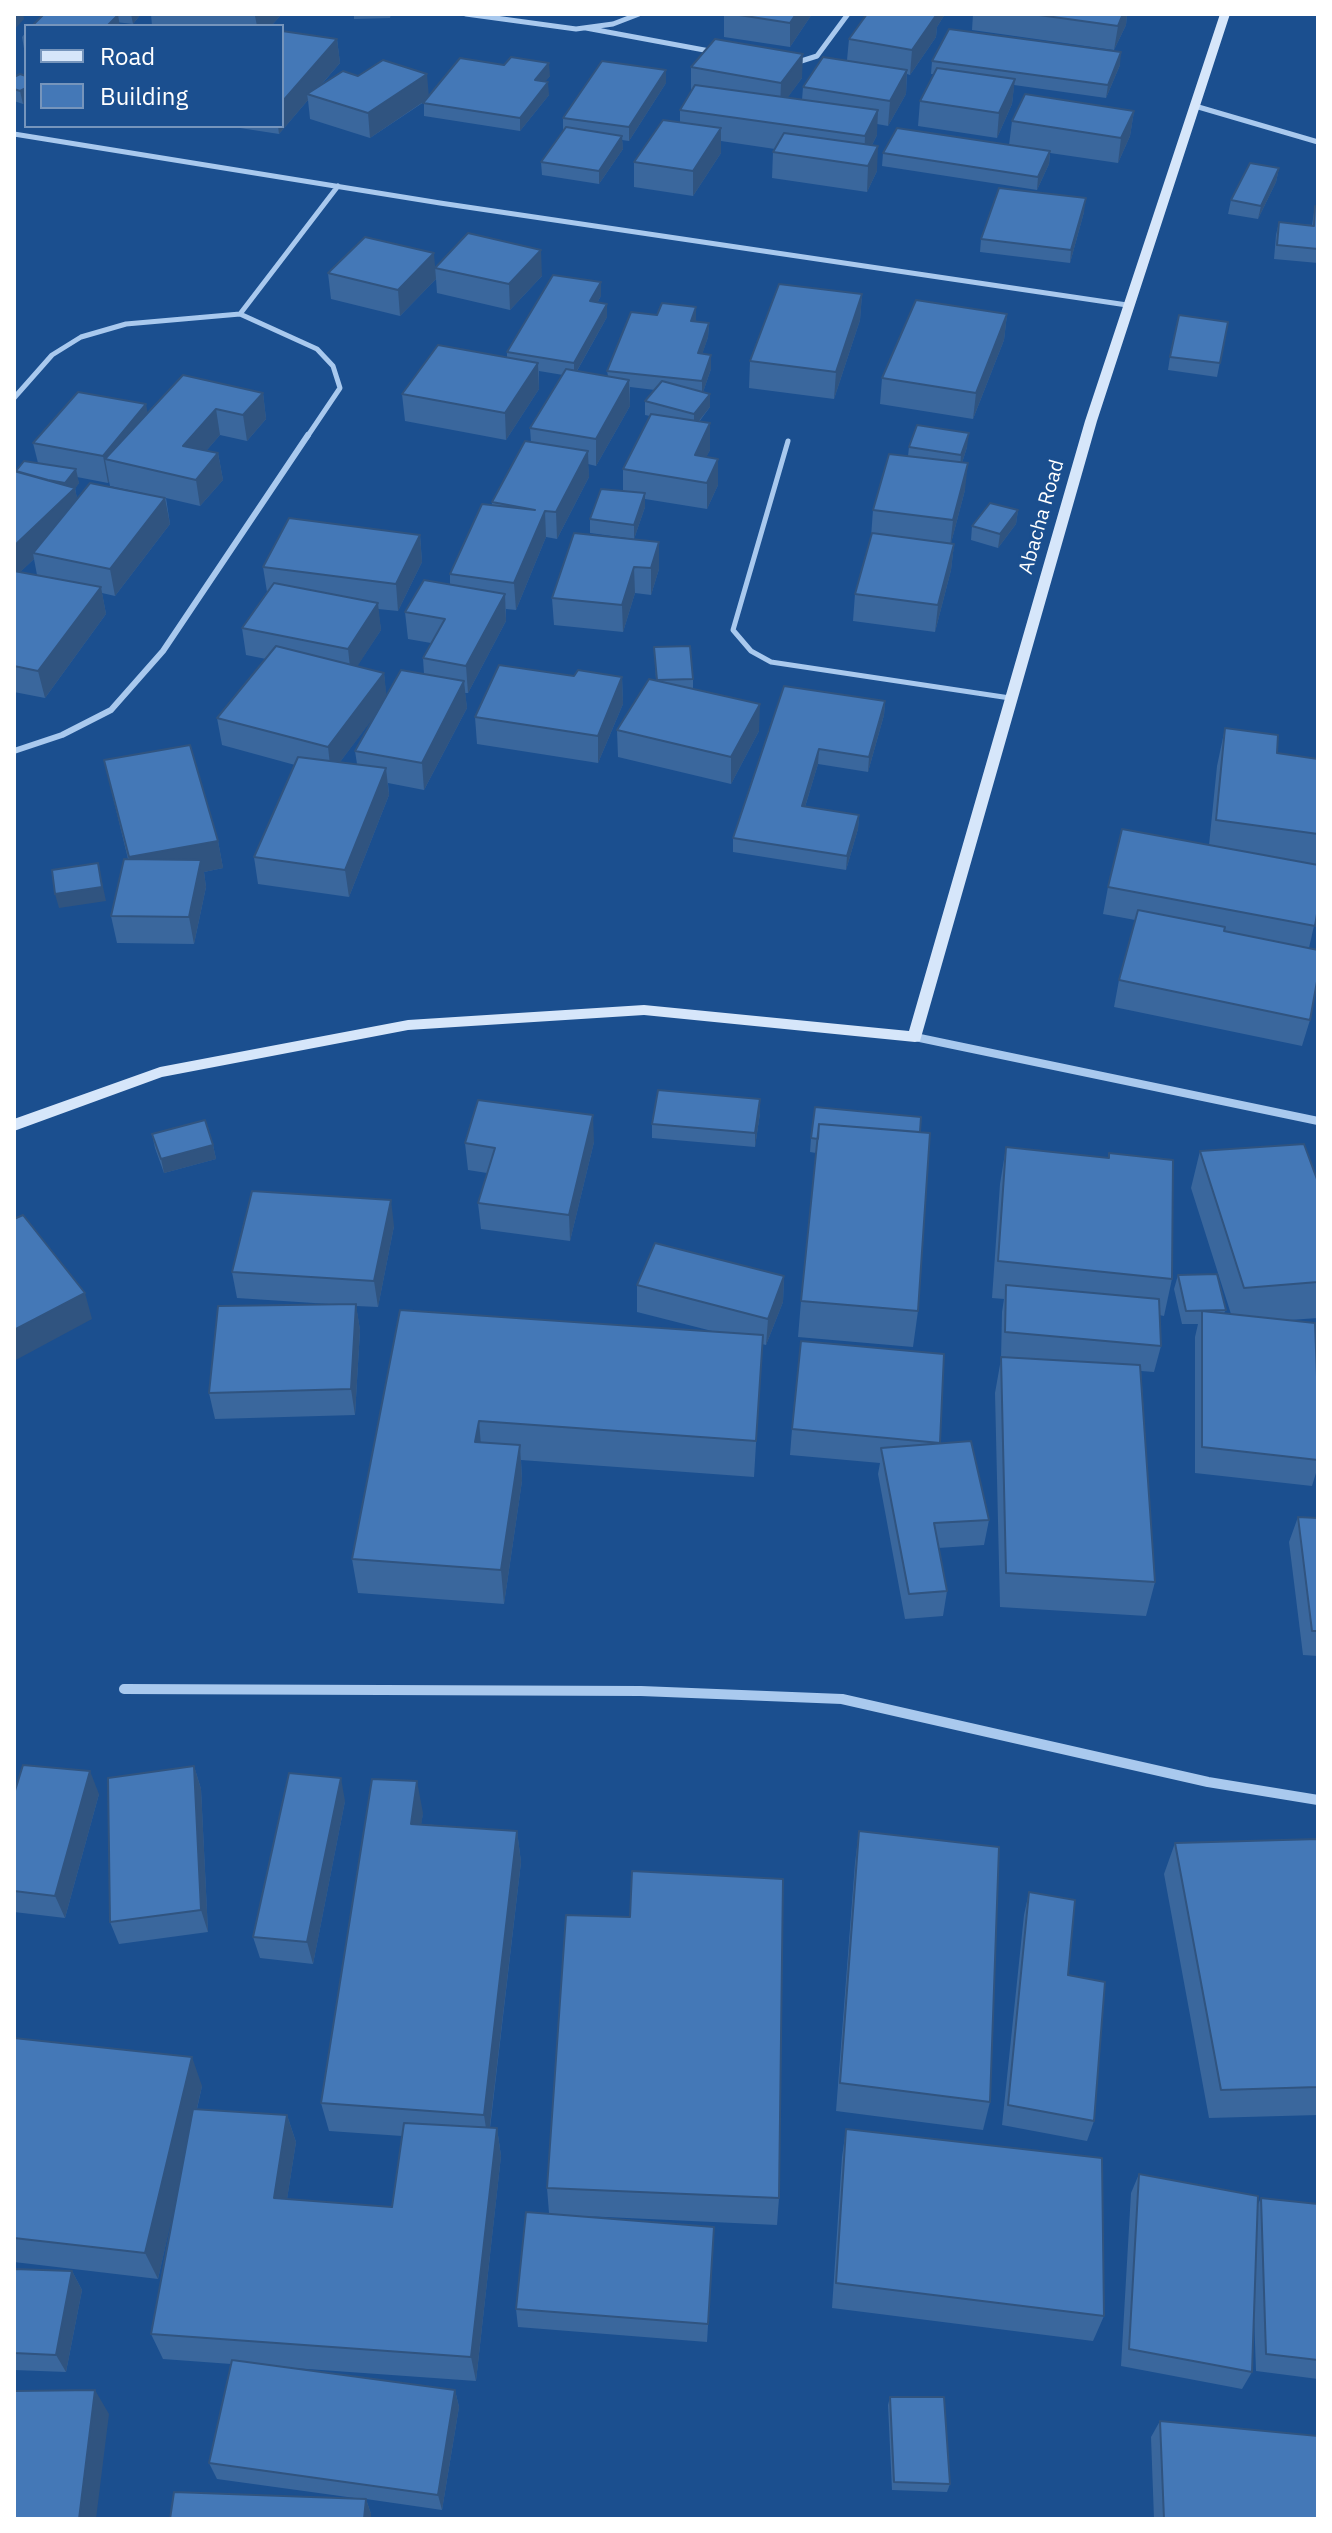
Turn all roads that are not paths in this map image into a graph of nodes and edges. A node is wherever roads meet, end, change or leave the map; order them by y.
1 (466, 14) edge
2 (639, 14) edge
3 (848, 14) edge
4 (1225, 14) edge
5 (586, 28) junction
6 (719, 52) edge
7 (786, 62) edge
8 (1195, 106) junction
9 (14, 134) edge
10 (1318, 142) edge
11 (338, 186) junction
12 (1127, 305) junction
13 (240, 314) junction
14 (14, 398) edge
15 (788, 441) dead end
16 (1011, 698) junction
17 (14, 751) edge
18 (915, 1037) junction
19 (1318, 1121) edge
20 (14, 1125) edge
21 (124, 1689) dead end
22 (1318, 1800) edge

1 - 5 street
2 - 5 street
3 - 7 street
4 - 8 street, Abacha Road
5 - 6 street
8 - 10 street
8 - 12 street, Abacha Road
9 - 11 street
11 - 12 street
11 - 13 street
12 - 16 street, Abacha Road
13 - 14 street
13 - 17 street
15 - 16 lane
16 - 18 street, Abacha Road
18 - 19 street
18 - 20 street
21 - 22 street

